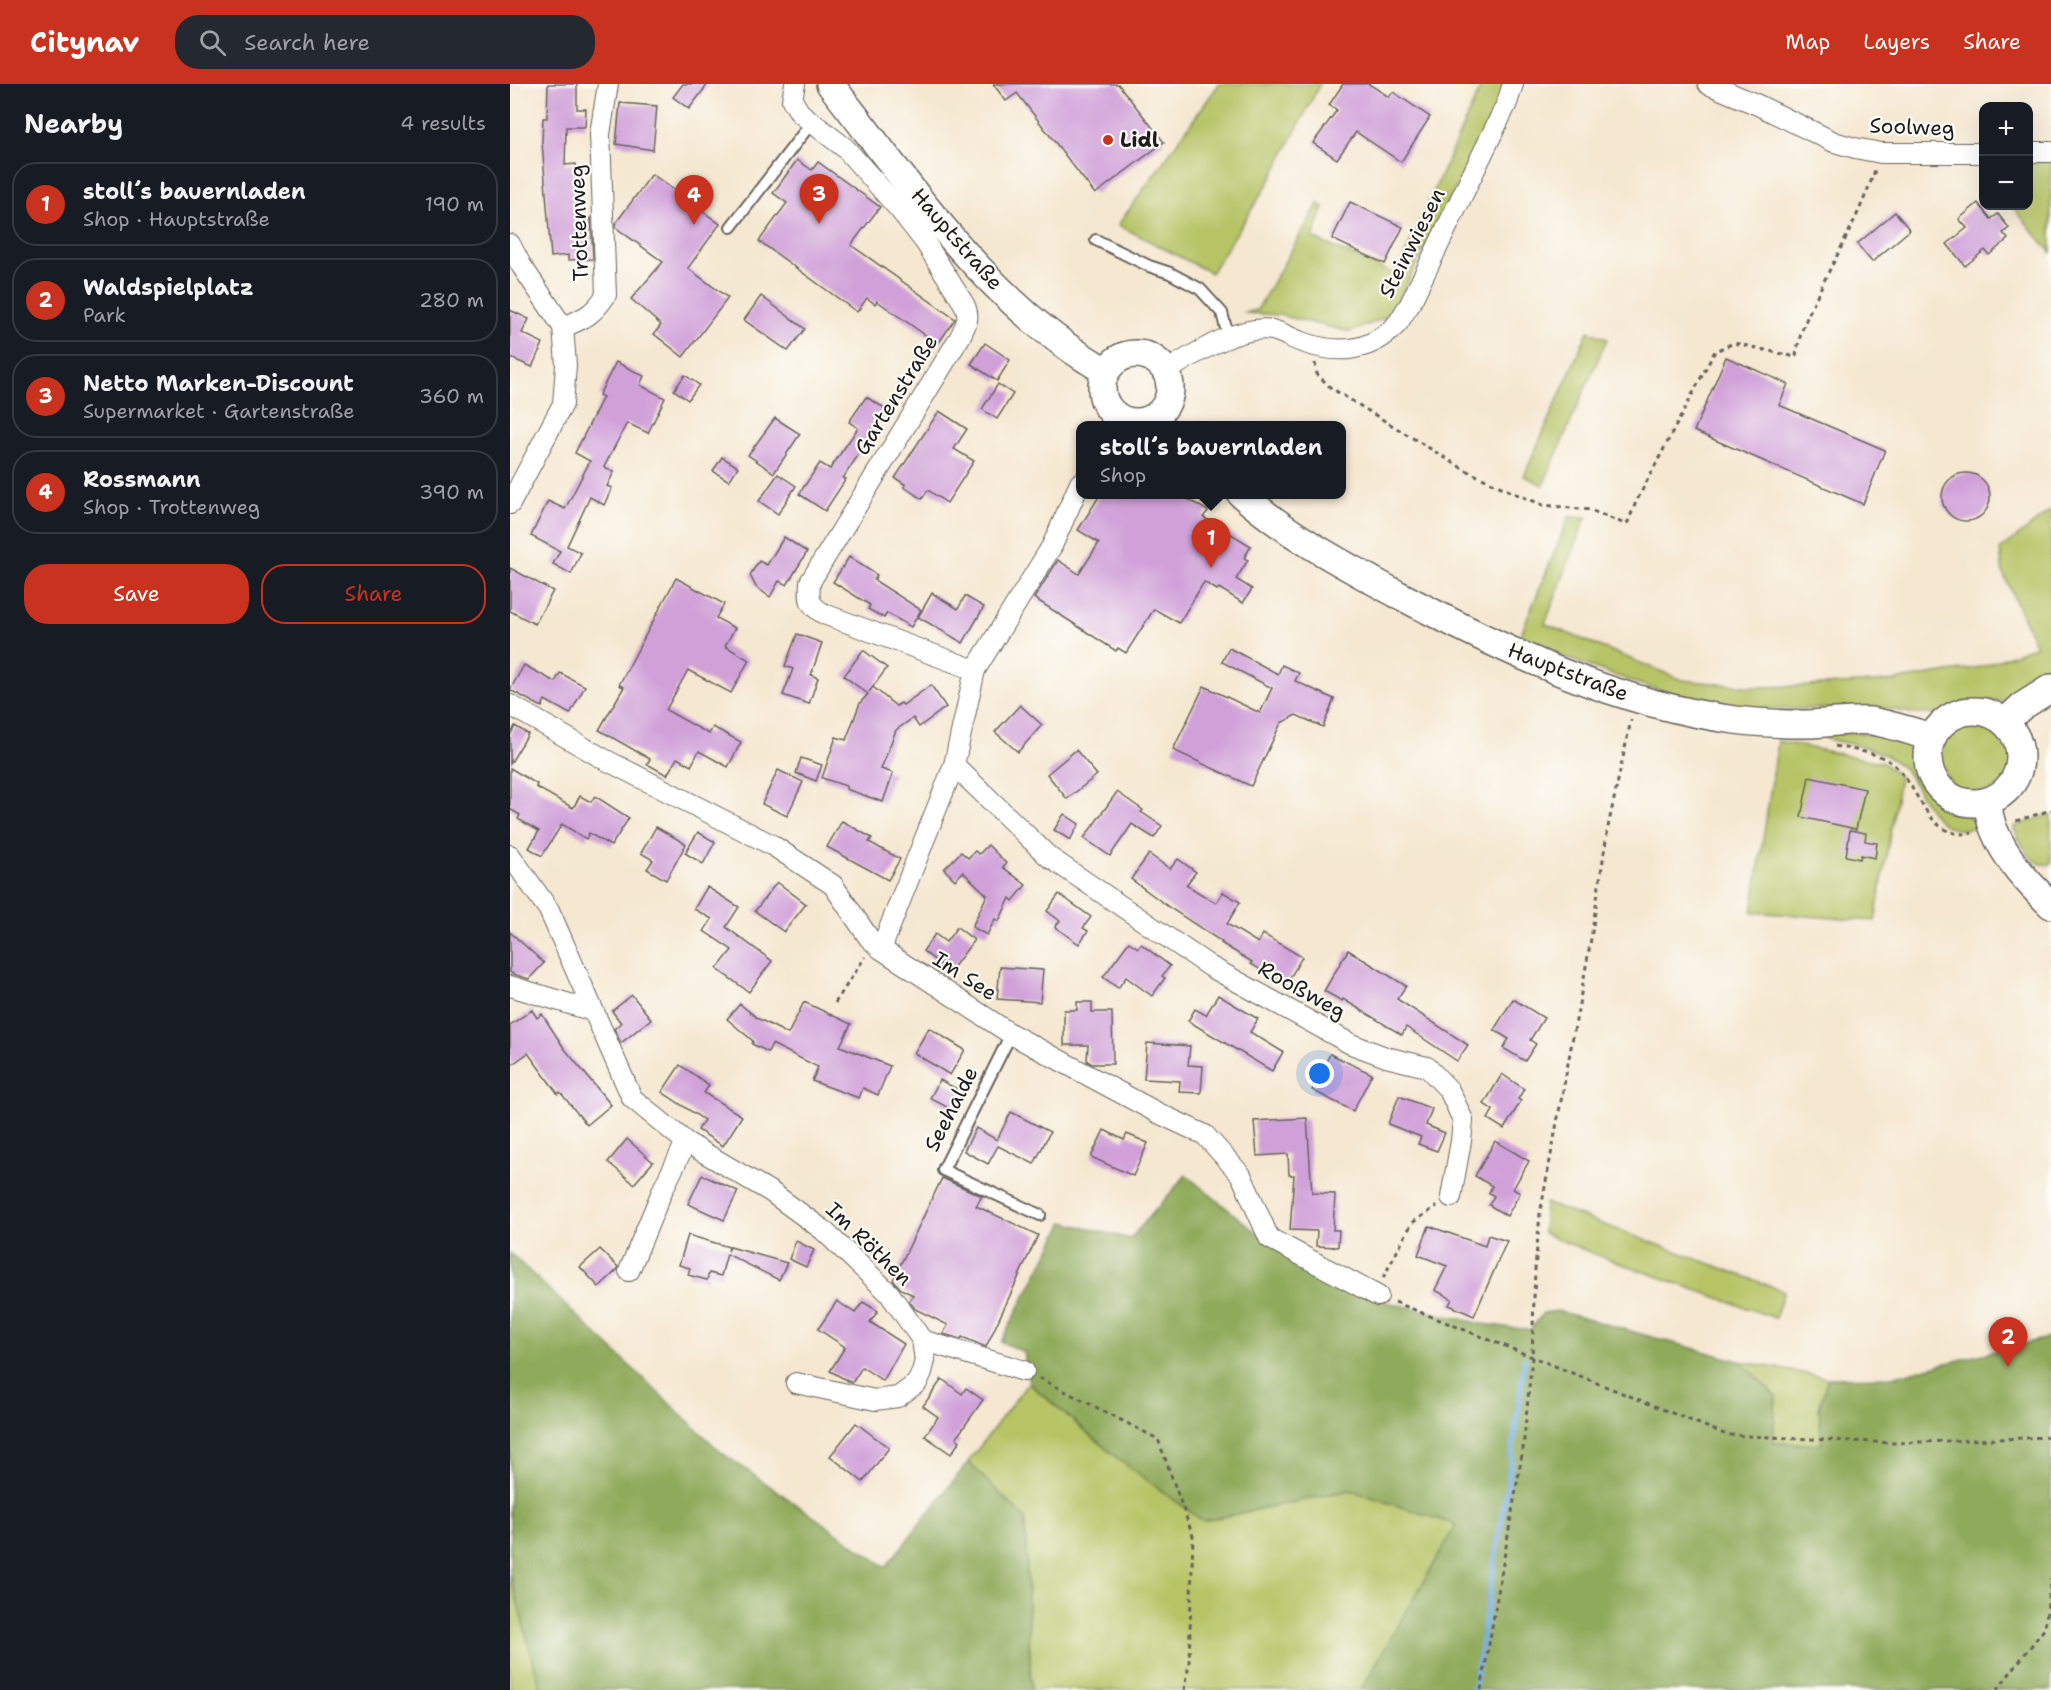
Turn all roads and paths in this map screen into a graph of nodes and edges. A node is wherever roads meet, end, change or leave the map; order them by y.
1 (608, 84) edge
2 (795, 84) edge
3 (830, 84) edge
4 (1513, 84) edge
5 (1708, 84) edge
6 (812, 122) junction
7 (2033, 152) edge
8 (2051, 152) edge
9 (1881, 153) junction
10 (1979, 153) edge
11 (731, 227) dead end
12 (1096, 240) dead end
13 (510, 244) edge
14 (563, 327) junction
15 (1228, 336) junction
16 (1320, 348) junction
17 (1106, 371) junction
18 (1166, 371) junction
19 (1165, 419) edge
20 (1115, 421) edge
21 (1144, 421) edge
22 (1076, 492) edge
23 (1246, 499) edge
24 (510, 504) edge
25 (975, 670) junction
26 (2051, 688) edge
27 (1635, 698) junction
28 (510, 705) edge
29 (2005, 722) junction
30 (1932, 737) junction
31 (1832, 745) dead end
32 (954, 765) junction
33 (1987, 802) junction
34 (2051, 810) edge
35 (1993, 828) junction
36 (510, 855) edge
37 (2051, 905) edge
38 (878, 946) junction
39 (510, 986) edge
40 (835, 1003) dead end
41 (593, 1011) junction
42 (1011, 1034) junction
43 (686, 1142) junction
44 (1451, 1197) joint
45 (1040, 1215) dead end
46 (629, 1271) dead end
47 (1376, 1294) junction
48 (922, 1340) junction
49 (1532, 1358) junction
50 (1024, 1371) joint
51 (796, 1383) dead end
52 (2051, 1437) edge
53 (2051, 1578) edge
54 (1185, 1690) edge
55 (1481, 1690) edge
56 (1997, 1690) edge

1 - 14 street, Trottenweg
2 - 6 street, Gartenstraße
3 - 17 main road, Hauptstraße
4 - 16 street, Steinwiesen
5 - 9 street, Soolweg
6 - 11 lane
6 - 25 street, Gartenstraße
7 - 8 street
9 - 10 street, Soolweg
9 - 16 path
12 - 15 lane
13 - 14 street
14 - 24 street
15 - 16 street, Steinwiesen
15 - 18 street, Steinwiesen
17 - 18 main road
17 - 20 main road
18 - 19 main road
19 - 21 main road
22 - 25 street
23 - 27 main road, Hauptstraße
25 - 32 street
26 - 29 main road
27 - 30 main road, Hauptstraße
27 - 49 path
28 - 38 street, Im See
29 - 30 main road
29 - 33 main road
30 - 33 main road
31 - 35 path
32 - 38 street
32 - 44 street, Rooßweg
33 - 35 main road
34 - 35 path
35 - 37 main road
36 - 41 street, Im Röthen
38 - 40 path
38 - 42 street, Im See
39 - 41 street
41 - 43 street, Im Röthen
42 - 45 lane, Seehalde
42 - 47 street, Im See
43 - 46 street
43 - 48 street, Im Röthen
44 - 47 path
47 - 49 path
48 - 50 street
48 - 51 street
49 - 52 path
49 - 55 path
50 - 54 path
53 - 56 path

